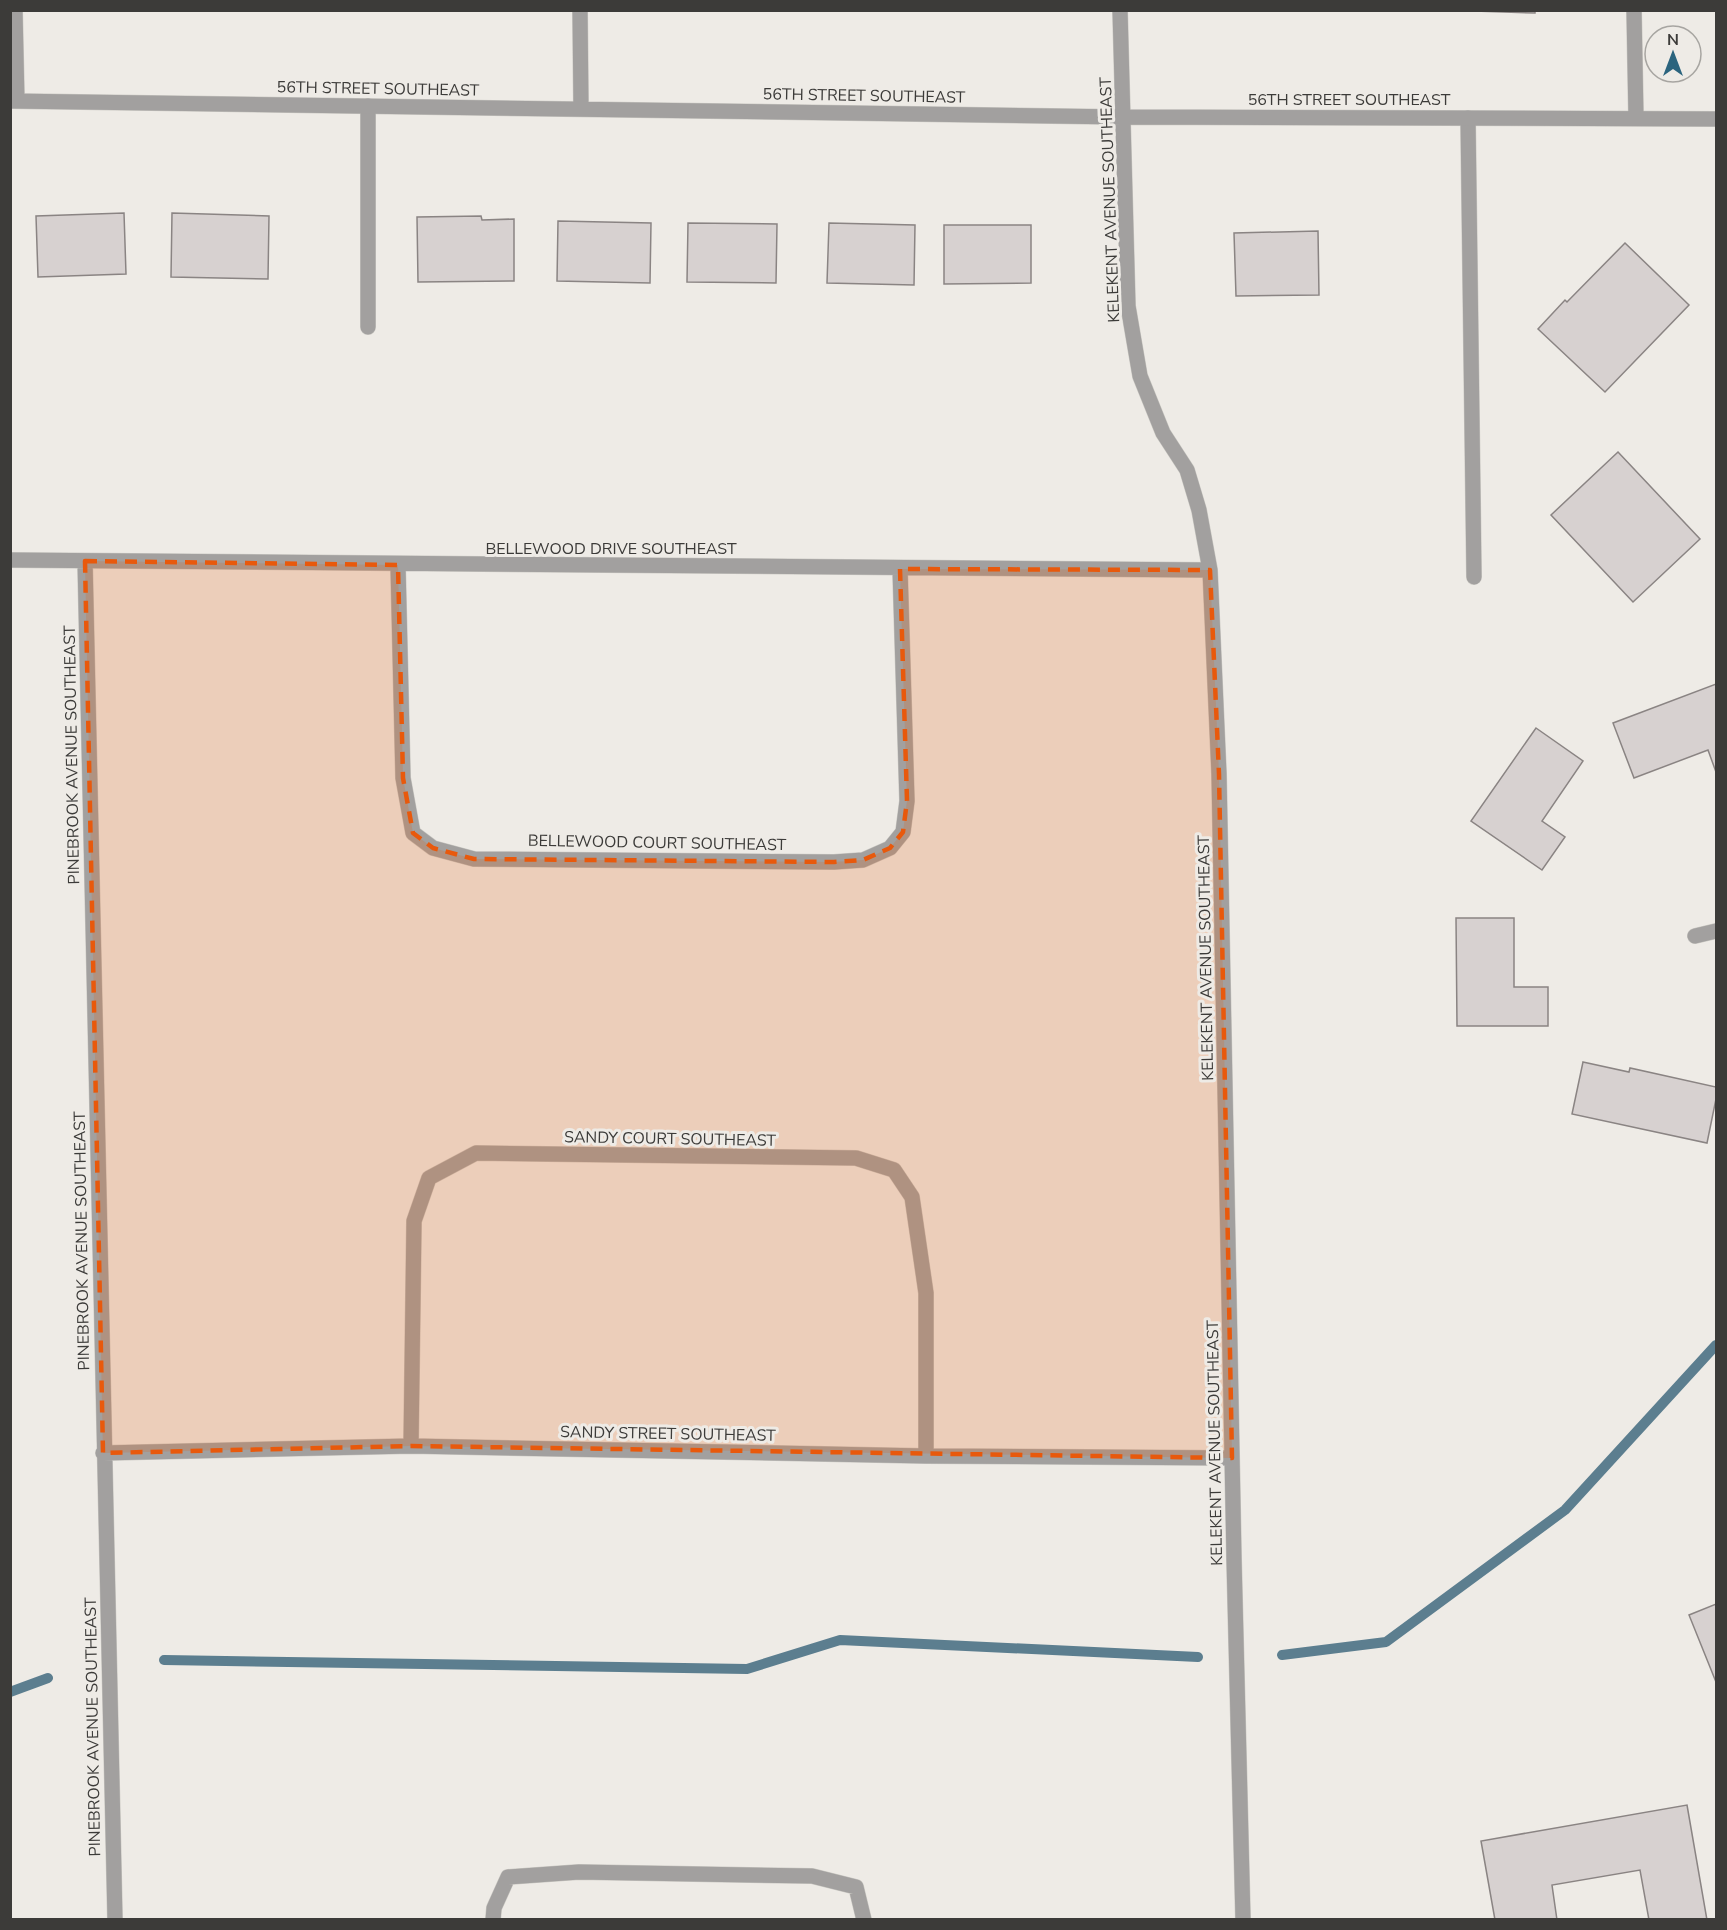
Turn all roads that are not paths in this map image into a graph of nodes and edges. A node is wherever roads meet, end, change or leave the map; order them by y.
1 (15, 10) edge
2 (580, 10) edge
3 (1120, 10) edge
4 (1634, 10) edge
5 (14, 101) edge
6 (368, 106) junction
7 (581, 110) junction
8 (1122, 117) junction
9 (1468, 118) junction
10 (1636, 118) junction
11 (1716, 120) edge
12 (368, 327) dead end
13 (10, 560) edge
14 (85, 561) junction
15 (398, 564) junction
16 (900, 569) junction
17 (1210, 570) junction
18 (1474, 578) dead end
19 (1716, 931) edge
20 (1695, 936) dead end
21 (411, 1446) junction
22 (103, 1453) junction
23 (926, 1456) junction
24 (1232, 1458) junction
25 (115, 1920) edge
26 (493, 1920) edge
27 (864, 1920) edge
28 (1243, 1920) edge

1 - 5 street
2 - 7 street
3 - 8 street, KELEKENT AVENUE SOUTHEAST
4 - 10 street
5 - 6 street, 56TH STREET SOUTHEAST
6 - 7 street, 56TH STREET SOUTHEAST
6 - 12 street
7 - 8 street, 56TH STREET SOUTHEAST
8 - 9 street, 56TH STREET SOUTHEAST
8 - 17 street, KELEKENT AVENUE SOUTHEAST
9 - 10 street, 56TH STREET SOUTHEAST
9 - 18 street
10 - 11 street, 56TH STREET SOUTHEAST
13 - 14 street, BELLEWOOD DRIVE SOUTHEAST
14 - 15 street, BELLEWOOD DRIVE SOUTHEAST
14 - 22 street, PINEBROOK AVENUE SOUTHEAST
15 - 16 street, BELLEWOOD DRIVE SOUTHEAST
15 - 16 street, BELLEWOOD COURT SOUTHEAST
16 - 17 street, BELLEWOOD DRIVE SOUTHEAST
17 - 24 street, KELEKENT AVENUE SOUTHEAST
19 - 20 street
21 - 22 street, SANDY STREET SOUTHEAST
21 - 23 street, SANDY STREET SOUTHEAST
21 - 23 street, SANDY COURT SOUTHEAST
22 - 25 street, PINEBROOK AVENUE SOUTHEAST
23 - 24 street, SANDY STREET SOUTHEAST
24 - 28 street, KELEKENT AVENUE SOUTHEAST
26 - 27 street

